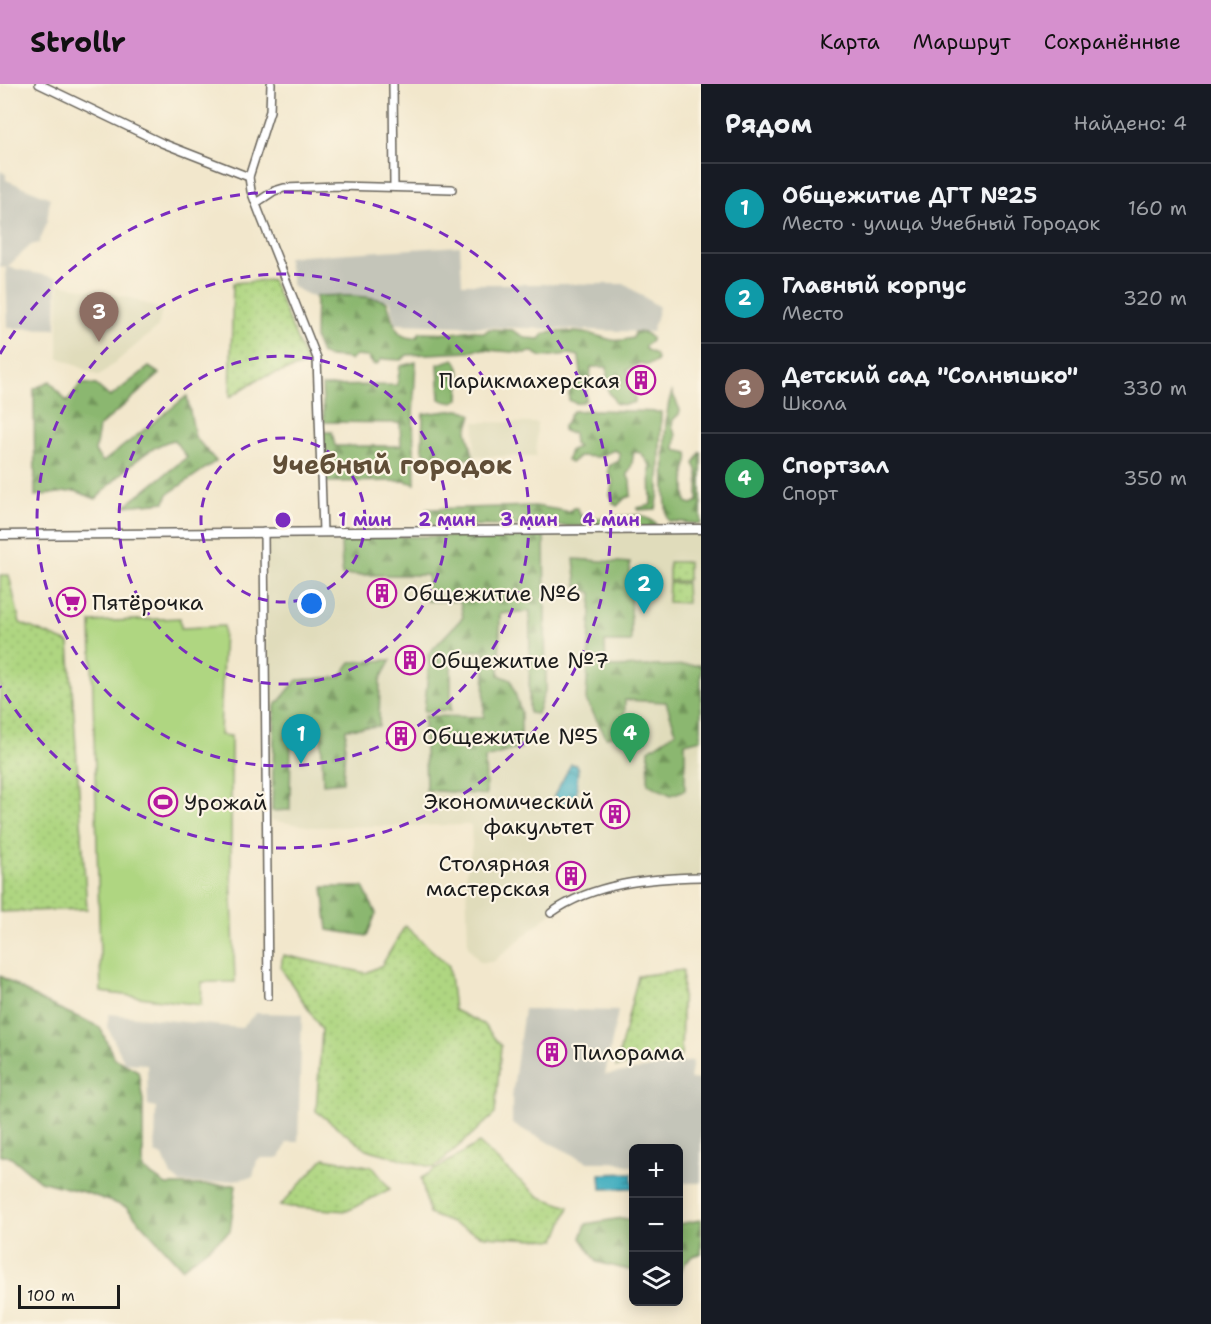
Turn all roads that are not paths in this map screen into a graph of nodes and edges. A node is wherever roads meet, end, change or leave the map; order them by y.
1 (39, 84) edge
2 (271, 84) edge
3 (393, 84) edge
4 (249, 177) junction
5 (394, 186) junction
6 (452, 189) dead end
7 (256, 203) junction
8 (701, 529) edge
9 (264, 532) junction
10 (322, 532) junction
11 (1, 535) edge
12 (701, 877) edge
13 (551, 913) dead end
14 (268, 996) dead end

1 - 4 street
2 - 4 street
3 - 5 street
4 - 7 street
5 - 6 street
5 - 7 street
7 - 10 street
8 - 10 street
9 - 10 street
9 - 11 street
9 - 14 street
12 - 13 street

